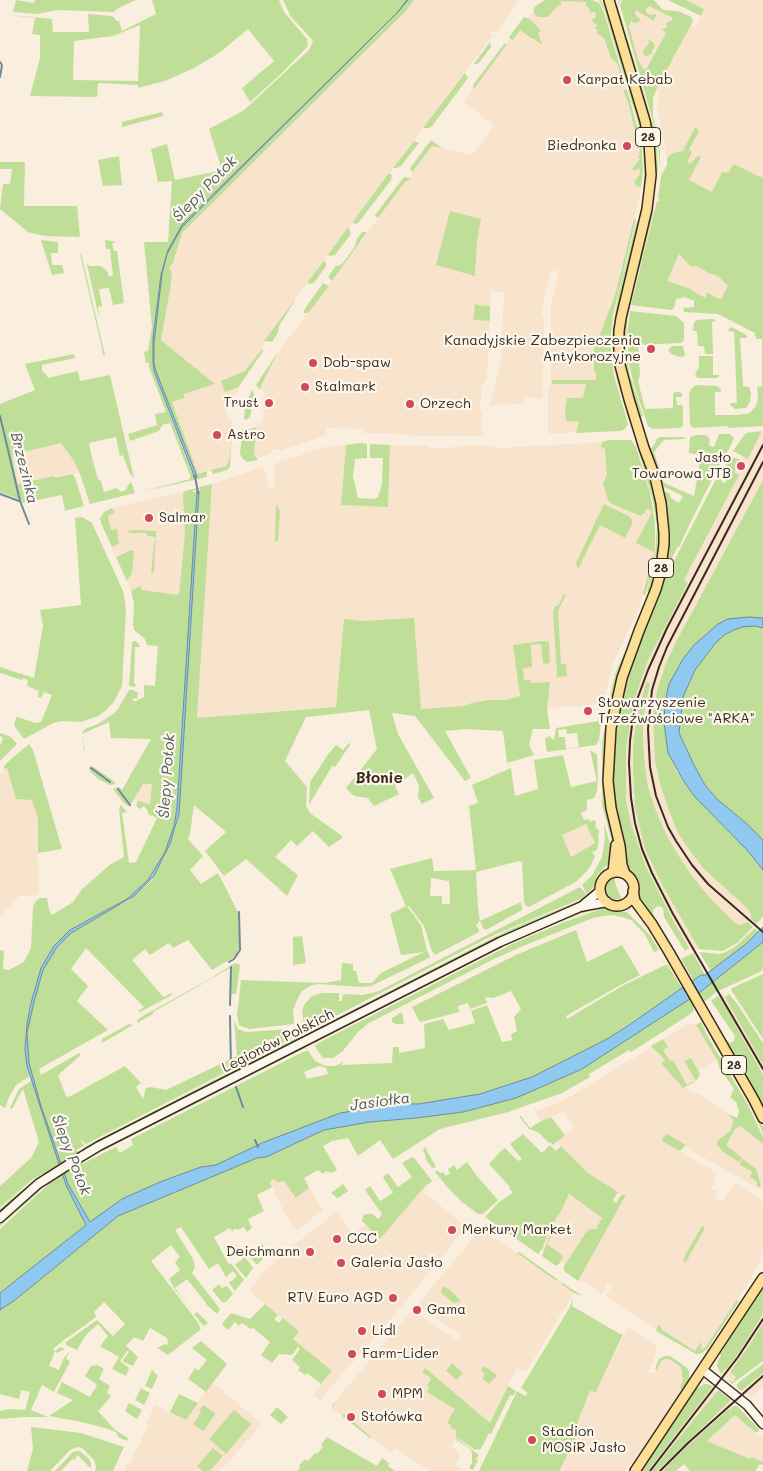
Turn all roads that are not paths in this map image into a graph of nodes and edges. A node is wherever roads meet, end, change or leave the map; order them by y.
1 (609, 0) edge
2 (616, 830) junction
3 (613, 872) junction
4 (625, 874) junction
5 (600, 891) junction
6 (634, 892) junction
7 (607, 902) junction
8 (625, 903) junction
9 (580, 907) junction
10 (655, 929) junction
11 (763, 1118) edge
12 (0, 1218) edge
13 (763, 1278) edge
14 (703, 1370) junction
15 (763, 1424) edge
16 (635, 1471) edge

1 - 2 main road, 28
2 - 3 main road, 28
2 - 4 main road, 28
3 - 4 main road
3 - 5 main road, 28
4 - 6 main road, 28
5 - 7 main road
5 - 9 main road, Legionów Polskich
6 - 8 main road
6 - 10 main road, 28
7 - 8 main road
7 - 9 main road, Legionów Polskich
8 - 10 main road, 28
9 - 12 main road, Legionów Polskich
10 - 11 main road, 28
13 - 14 main road
14 - 15 main road
14 - 16 main road

